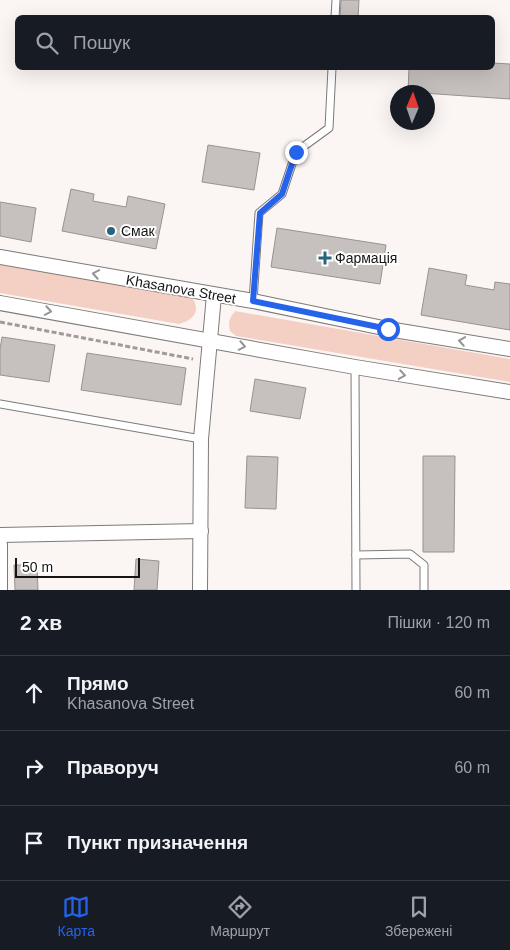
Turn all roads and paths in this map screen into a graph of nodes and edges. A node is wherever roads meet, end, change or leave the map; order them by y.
1 (336, 0) edge
2 (335, 15) edge
3 (332, 70) edge
4 (0, 257) edge
5 (214, 295) junction
6 (253, 301) junction
7 (0, 303) edge
8 (0, 322) edge
9 (211, 340) junction
10 (510, 350) edge
11 (208, 362) junction
12 (355, 367) junction
13 (510, 392) edge
14 (0, 404) edge
15 (201, 439) junction
16 (201, 531) junction
17 (0, 535) edge
18 (0, 544) edge
19 (356, 555) junction
20 (0, 590) edge
21 (200, 590) edge
22 (356, 590) edge
23 (424, 590) edge

1 - 2 lane
3 - 6 lane
5 -> 4 street, Khasanova Street
5 - 6 street, Khasanova Street
5 - 9 street
10 -> 6 street, Khasanova Street
7 -> 9 street
8 - 11 path
9 - 11 street
9 -> 12 street
11 - 15 street
12 -> 13 street
12 - 19 lane
14 - 15 lane
15 - 16 street
16 - 17 street
16 - 21 street
18 - 20 street
19 - 22 lane
19 - 23 lane

